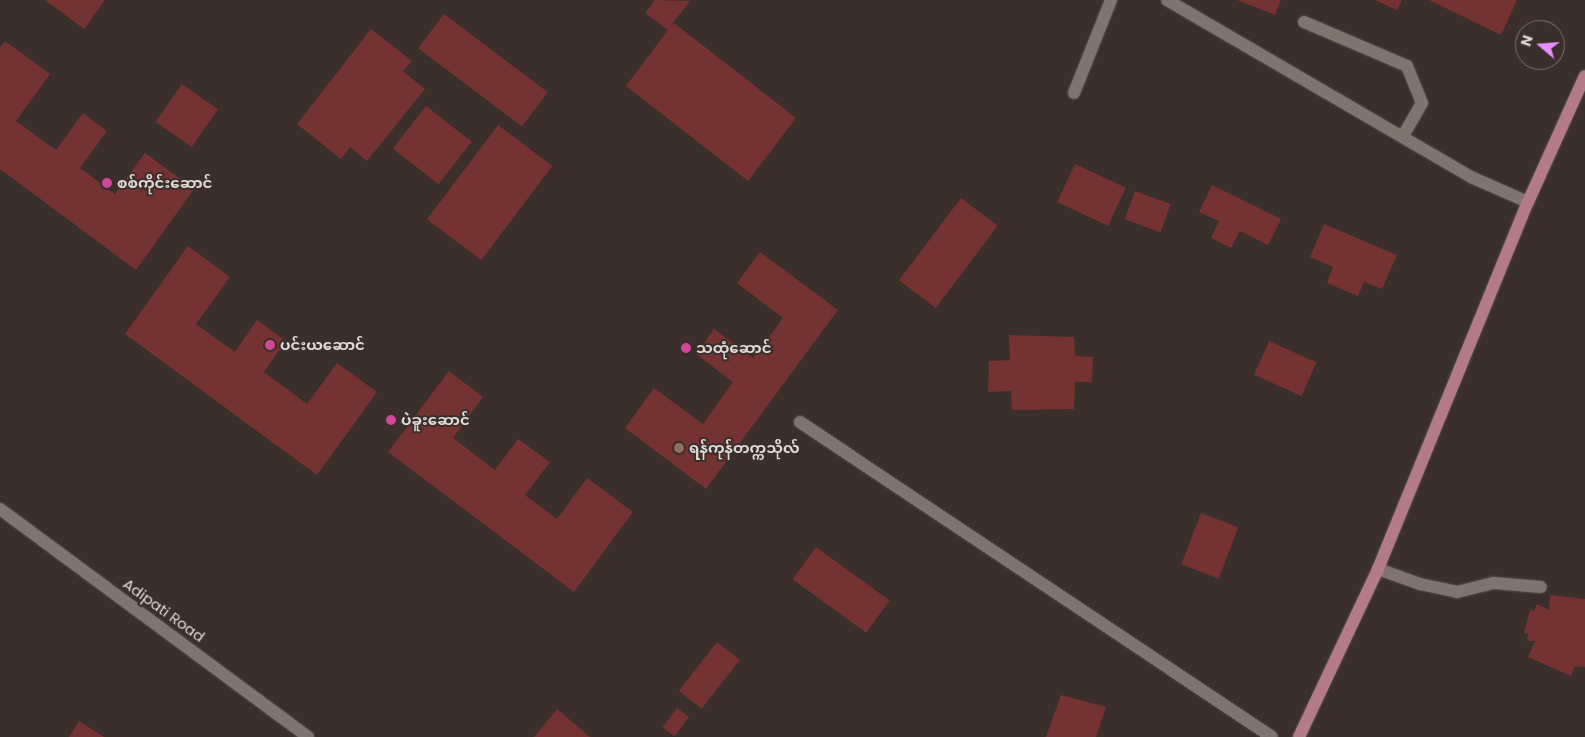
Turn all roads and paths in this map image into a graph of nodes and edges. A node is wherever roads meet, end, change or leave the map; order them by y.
1 (1111, 0) edge
2 (1167, 0) edge
3 (1304, 22) dead end
4 (1585, 76) edge
5 (1074, 92) dead end
6 (1402, 137) junction
7 (1528, 202) junction
8 (800, 422) dead end
9 (0, 509) edge
10 (1378, 569) junction
11 (1541, 587) dead end
12 (308, 737) edge
13 (1272, 737) edge
14 (1299, 737) edge

1 - 5 street
2 - 6 street
3 - 6 street
4 - 7 main road
6 - 7 street
7 - 10 main road
8 - 13 street
9 - 12 street, Adipati Road
10 - 11 street
10 - 14 main road

